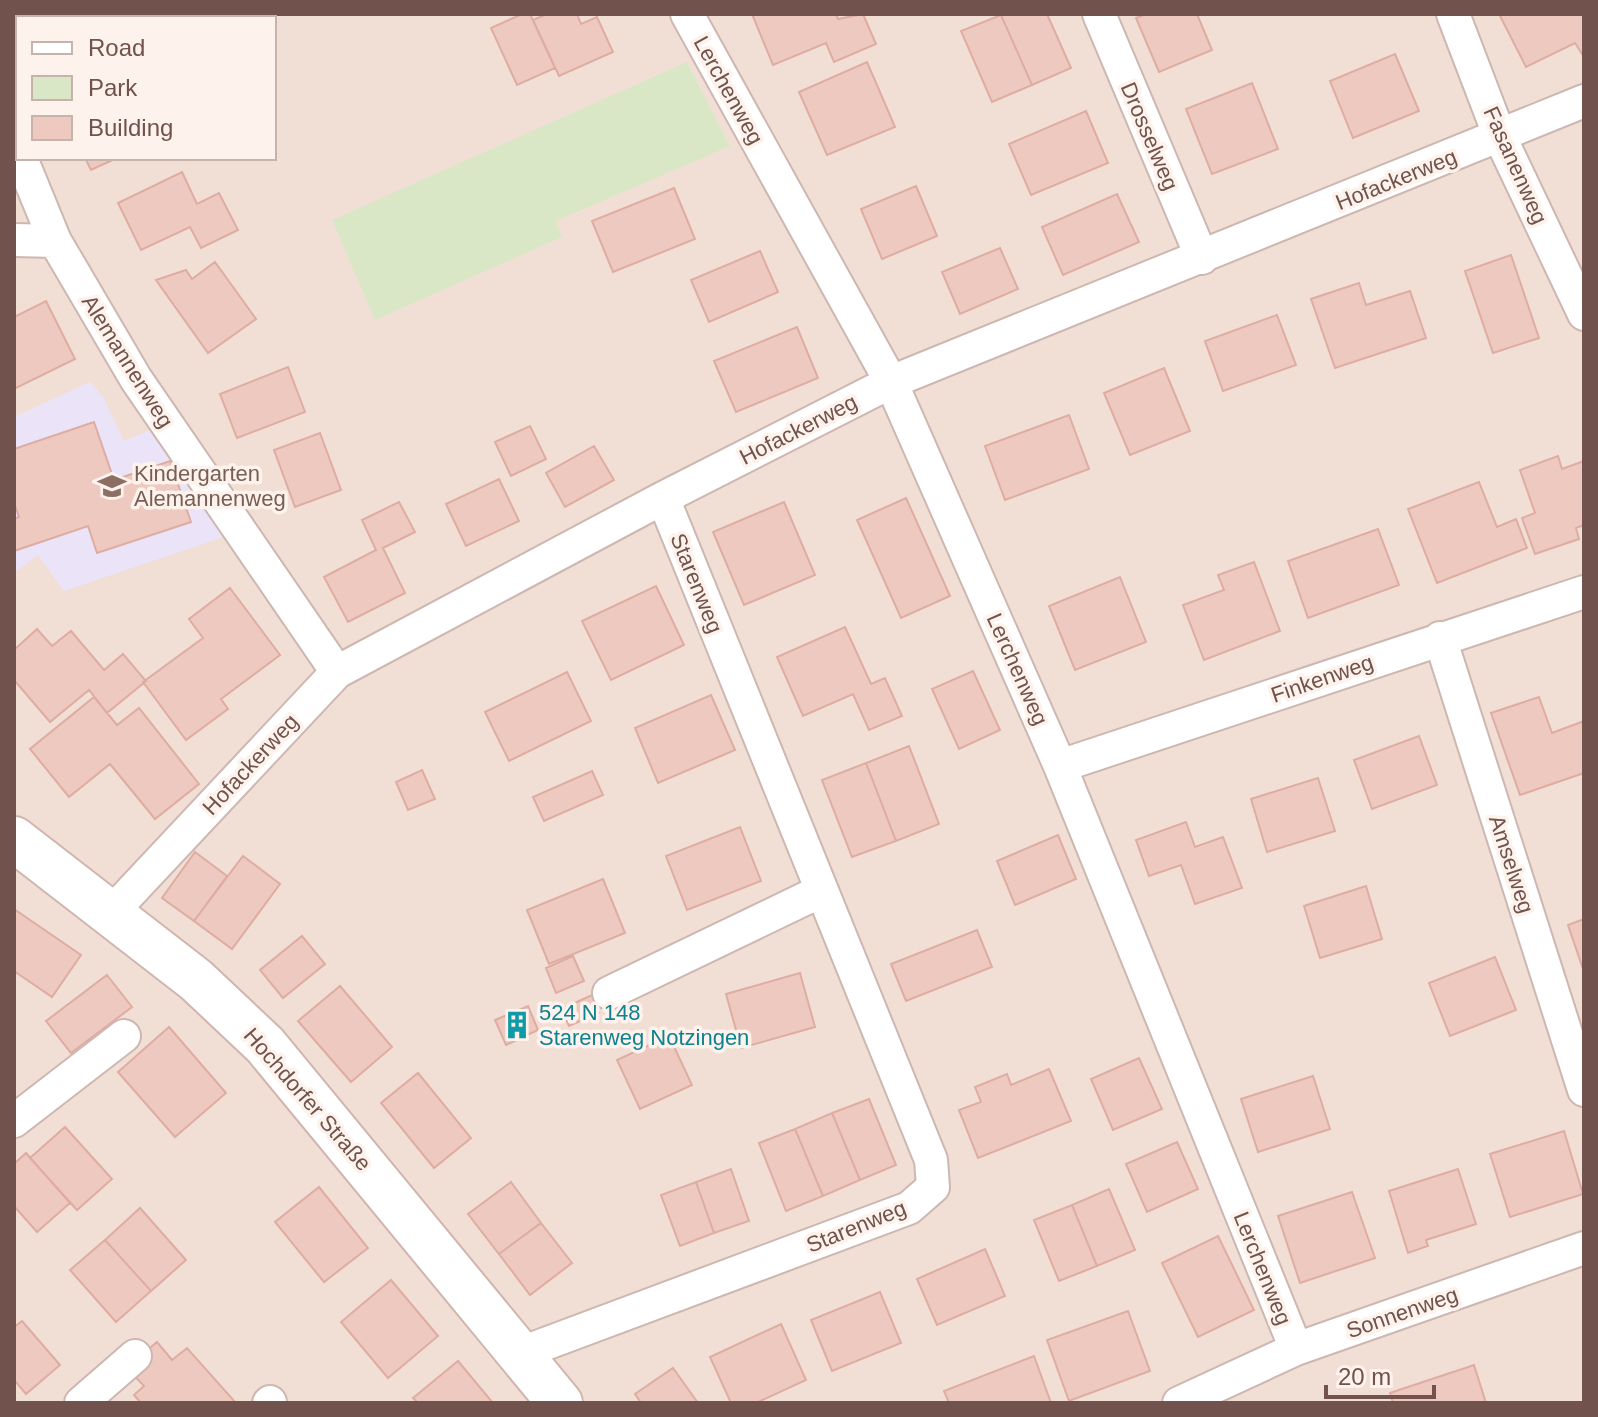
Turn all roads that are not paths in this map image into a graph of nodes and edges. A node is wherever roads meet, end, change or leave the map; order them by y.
1 (687, 14) edge
2 (1099, 14) edge
3 (1453, 14) edge
4 (1584, 101) edge
5 (1500, 137) junction
6 (22, 160) edge
7 (14, 240) edge
8 (55, 241) junction
9 (1202, 258) junction
10 (1584, 314) edge
11 (891, 382) junction
12 (663, 498) junction
13 (1584, 592) edge
14 (1440, 638) junction
15 (337, 672) junction
16 (1060, 766) junction
17 (14, 839) edge
18 (821, 891) junction
19 (111, 913) junction
20 (609, 993) dead end
21 (124, 1036) dead end
22 (1584, 1090) edge
23 (14, 1121) edge
24 (1584, 1248) edge
25 (1296, 1349) junction
26 (521, 1353) junction
27 (135, 1356) dead end
28 (97, 1398) edge
29 (560, 1403) edge
30 (1179, 1403) edge

1 - 11 street, Lerchenweg
2 - 9 street, Drosselweg
3 - 5 street, Fasanenweg
4 - 5 street, Hofackerweg
5 - 9 street, Hofackerweg
5 - 10 street, Fasanenweg
6 - 8 street, Alemannenweg
7 - 8 street
8 - 15 street, Alemannenweg
9 - 11 street, Hofackerweg
11 - 12 street, Hofackerweg
11 - 16 street, Lerchenweg
12 - 15 street, Hofackerweg
12 - 18 street, Starenweg
13 - 14 street, Finkenweg
14 - 16 street, Finkenweg
14 - 22 street, Amselweg
15 - 19 street, Hofackerweg
16 - 25 street, Lerchenweg
17 - 19 main road, Hochdorfer Straße
18 - 20 street
18 - 26 street, Starenweg
19 - 26 main road, Hochdorfer Straße
21 - 23 street
24 - 25 street, Sonnenweg
25 - 30 street, Sonnenweg
26 - 29 main road, Hochdorfer Straße
27 - 28 street

